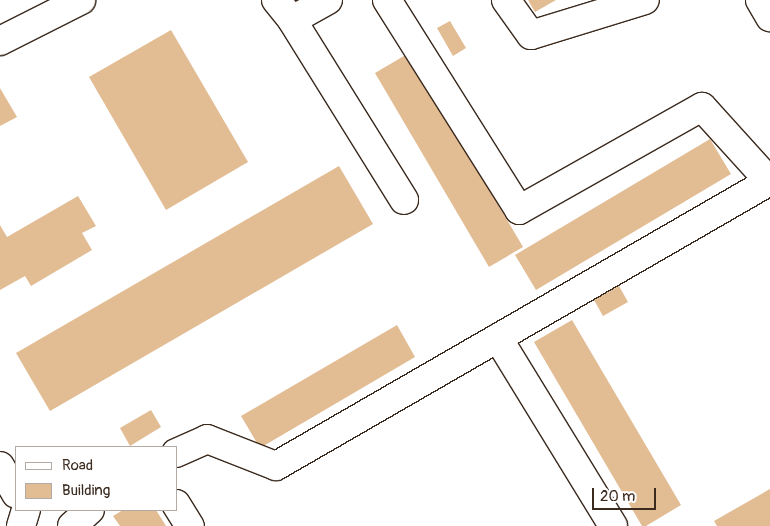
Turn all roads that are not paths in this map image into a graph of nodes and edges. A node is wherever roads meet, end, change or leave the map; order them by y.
1 (82, 0) edge
2 (328, 0) edge
3 (387, 0) edge
4 (506, 0) edge
5 (645, 0) edge
6 (760, 0) edge
7 (284, 10) edge
8 (770, 17) edge
9 (0, 41) edge
10 (770, 181) edge
11 (404, 200) dead end
12 (498, 338) junction
13 (178, 451) edge
14 (0, 466) edge
15 (15, 492) edge
16 (178, 507) edge
17 (26, 511) edge
18 (89, 511) edge
19 (21, 526) edge
20 (72, 526) edge
21 (190, 526) edge
22 (613, 526) edge

1 - 9 street
2 - 7 street
3 - 10 street
4 - 5 street
6 - 8 street
7 - 11 street
10 - 12 street
12 - 13 street
12 - 22 street
14 - 15 street
16 - 21 street
17 - 19 street
18 - 20 street

